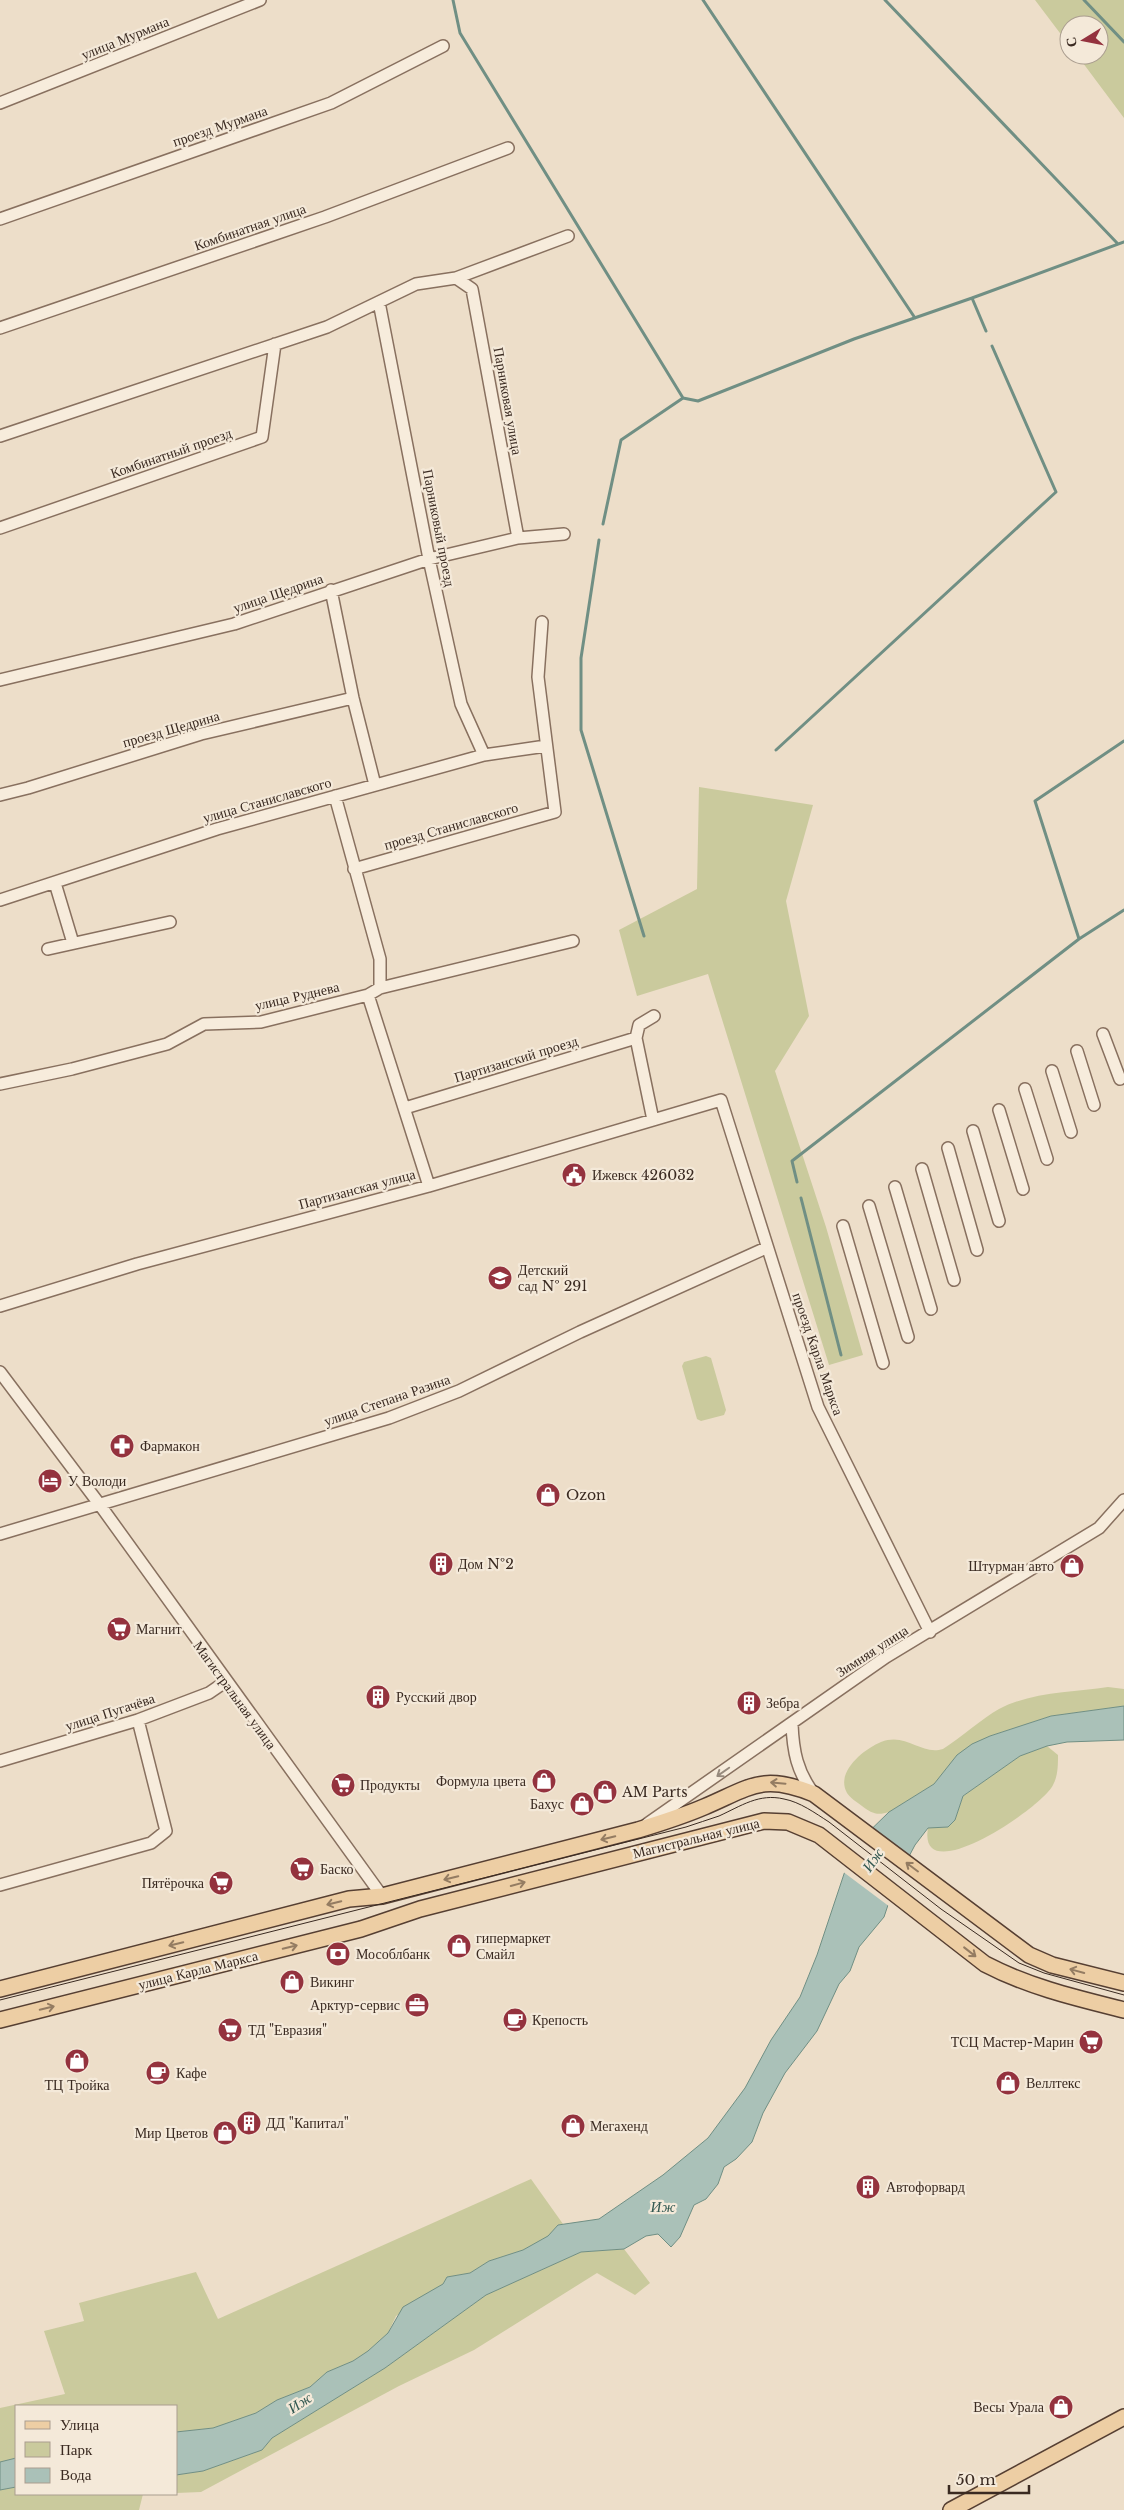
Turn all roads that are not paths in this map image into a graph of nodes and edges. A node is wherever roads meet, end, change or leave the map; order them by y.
1 (260, 0) edge
2 (443, 46) dead end
3 (0, 104) edge
4 (508, 148) dead end
5 (0, 219) edge
6 (568, 236) dead end
7 (456, 278) junction
8 (379, 302) junction
9 (0, 328) edge
10 (275, 344) junction
11 (0, 436) edge
12 (0, 528) edge
13 (564, 534) dead end
14 (518, 538) junction
15 (429, 559) junction
16 (331, 590) junction
17 (542, 622) dead end
18 (0, 680) edge
19 (353, 698) junction
20 (546, 746) junction
21 (484, 755) junction
22 (375, 785) junction
23 (0, 794) edge
24 (336, 796) junction
25 (354, 869) junction
26 (55, 883) junction
27 (0, 900) edge
28 (170, 922) dead end
29 (573, 941) dead end
30 (72, 943) junction
31 (48, 949) dead end
32 (380, 988) junction
33 (368, 995) junction
34 (654, 1016) dead end
35 (1103, 1034) dead end
36 (636, 1038) junction
37 (1077, 1051) dead end
38 (1052, 1071) dead end
39 (1120, 1079) dead end
40 (0, 1084) edge
41 (1025, 1089) dead end
42 (721, 1100) joint
43 (1094, 1105) dead end
44 (405, 1108) junction
45 (999, 1110) dead end
46 (653, 1120) junction
47 (973, 1131) dead end
48 (1071, 1132) dead end
49 (948, 1148) dead end
50 (1047, 1159) dead end
51 (922, 1169) dead end
52 (429, 1186) junction
53 (895, 1187) dead end
54 (1024, 1189) dead end
55 (869, 1206) dead end
56 (999, 1221) dead end
57 (843, 1226) dead end
58 (766, 1248) junction
59 (977, 1250) dead end
60 (954, 1280) dead end
61 (0, 1306) edge
62 (931, 1309) dead end
63 (908, 1337) dead end
64 (883, 1363) dead end
65 (0, 1372) edge
66 (1124, 1500) edge
67 (100, 1505) junction
68 (0, 1534) edge
69 (930, 1632) junction
70 (225, 1682) junction
71 (138, 1720) junction
72 (792, 1724) junction
73 (0, 1762) edge
74 (814, 1794) junction
75 (638, 1830) junction
76 (0, 1885) edge
77 (382, 1896) junction
78 (396, 1916) junction
79 (1124, 1983) edge
80 (0, 1988) edge
81 (1124, 2010) edge
82 (0, 2020) edge
83 (1124, 2417) edge
84 (951, 2510) edge

1 - 3 street, улица Мурмана
2 - 5 street, проезд Мурмана
4 - 9 street, Комбинатная улица
6 - 7 street
7 - 8 street
7 - 14 street, Парниковая улица
8 - 10 street
8 - 15 street, Парниковый проезд
10 - 11 street
10 - 12 street, Комбинатный проезд
13 - 14 street, улица Щедрина
14 - 15 street, улица Щедрина
15 - 16 street, улица Щедрина
15 - 21 street, Парниковый проезд
16 - 18 street, улица Щедрина
16 - 19 street
17 - 20 street
19 - 22 street
19 - 23 street, проезд Щедрина
20 - 21 street, улица Станиславского
20 - 25 street, проезд Станиславского
21 - 22 street, улица Станиславского
22 - 24 street, улица Станиславского
24 - 25 street
24 - 26 street, улица Станиславского
25 - 32 street
26 - 27 street, улица Станиславского
26 - 30 street
28 - 30 street
29 - 32 street, улица Руднева
30 - 31 street
32 - 33 street, улица Руднева
33 - 40 street, улица Руднева
33 - 44 street
34 - 36 street
35 - 39 street
36 - 44 street, Партизанский проезд
36 - 46 street
37 - 43 street
38 - 48 street
41 - 50 street
42 - 46 street, Партизанская улица
42 - 58 street, проезд Карла Маркса
44 - 52 street
45 - 54 street
46 - 52 street, Партизанская улица
47 - 56 street
49 - 59 street
51 - 60 street
52 - 61 street, Партизанская улица
53 - 62 street
55 - 63 street
57 - 64 street
58 - 67 street, улица Степана Разина
58 - 69 street, проезд Карла Маркса
65 - 67 street, Магистральная улица
66 - 69 street, Зимняя улица
67 - 68 street, улица Степана Разина
67 - 70 street, Магистральная улица
69 - 72 street, Зимняя улица
70 - 71 street, улица Пугачёва
70 - 77 street, Магистральная улица
71 - 73 street, улица Пугачёва
71 - 76 street
72 - 74 street
72 -> 75 street, Зимняя улица
74 -> 75 main road, Магистральная улица
79 -> 74 main road, Магистральная улица
75 -> 77 main road, Магистральная улица
77 - 78 main road, Магистральная улица
77 -> 80 main road
78 -> 81 main road, Магистральная улица
82 -> 78 main road, улица Карла Маркса
83 - 84 main road

